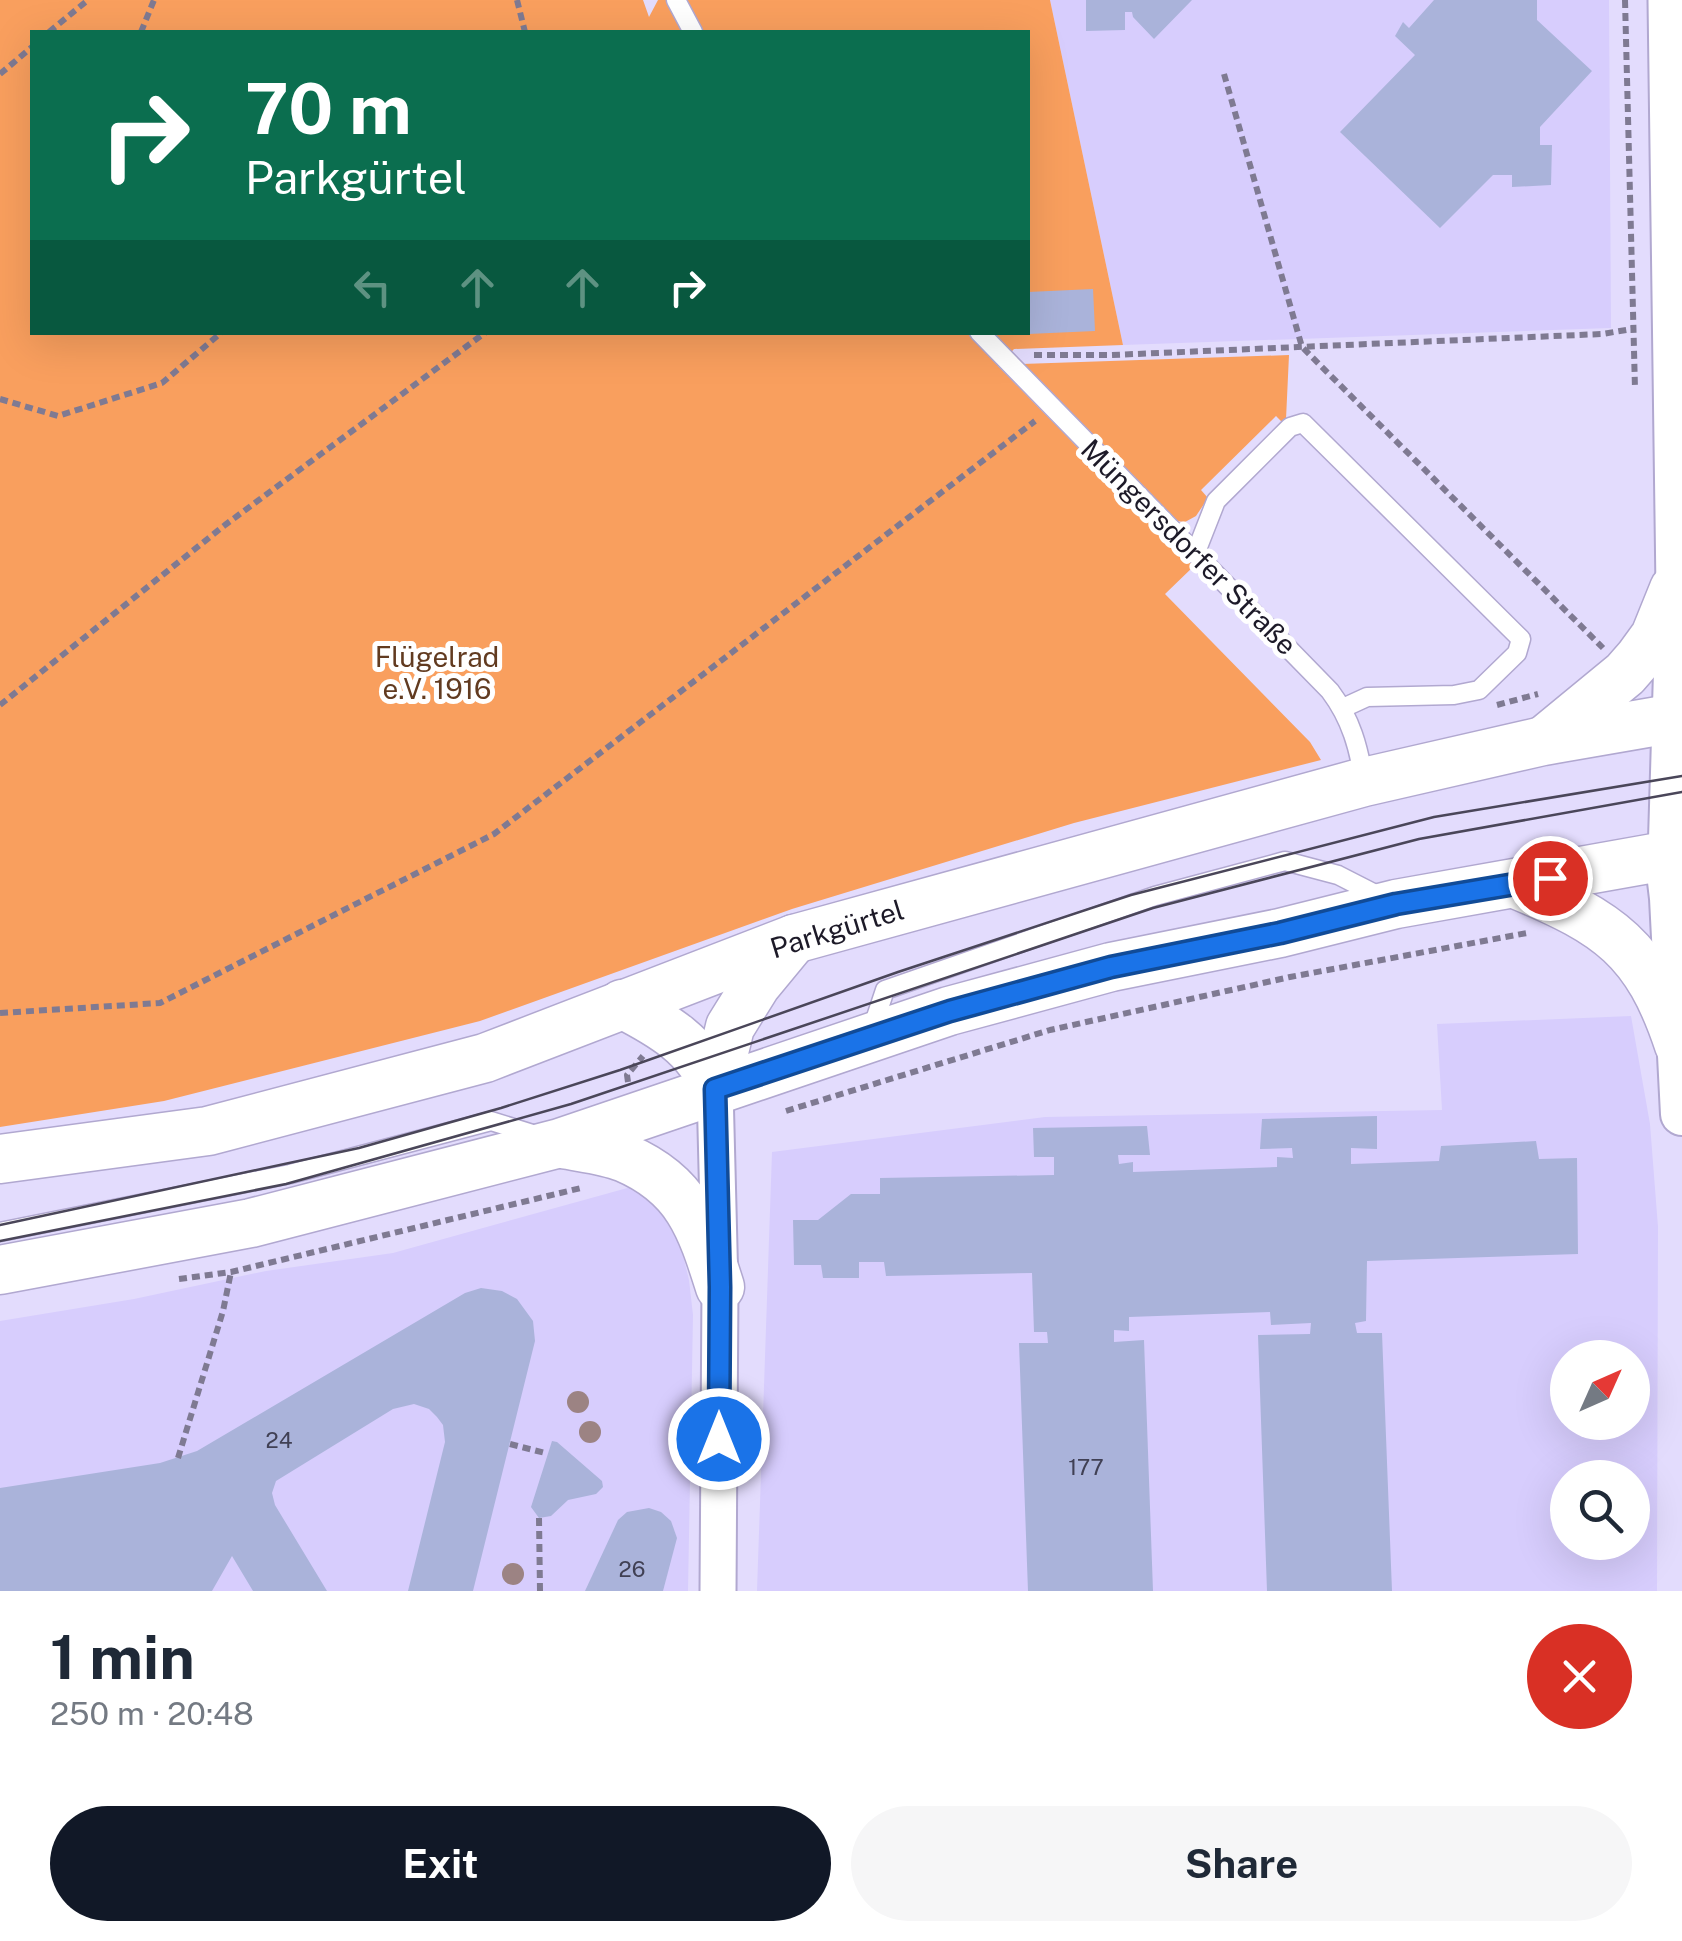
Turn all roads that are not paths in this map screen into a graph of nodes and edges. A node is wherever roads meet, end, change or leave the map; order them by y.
1 (676, 0) edge
2 (1666, 0) edge
3 (692, 30) edge
4 (1675, 306) edge
5 (981, 335) edge
6 (1196, 552) junction
7 (1678, 592) edge
8 (1343, 708) junction
9 (1675, 718) edge
10 (1543, 741) junction
11 (1364, 782) junction
12 (1674, 854) edge
13 (1518, 885) junction
14 (1396, 904) junction
15 (794, 939) junction
16 (622, 1004) junction
17 (868, 1039) junction
18 (1681, 1039) edge
19 (715, 1089) junction
20 (1682, 1114) edge
21 (560, 1143) junction
22 (0, 1159) edge
23 (0, 1232) edge
24 (0, 1270) edge
25 (720, 1287) junction
26 (718, 1591) edge

1 - 3 lane
2 - 4 street
4 - 7 street
5 - 6 lane, Müngersdorfer Straße
6 - 8 lane, Müngersdorfer Straße
6 - 8 lane
7 - 9 street
7 - 10 main road
8 - 11 lane, Müngersdorfer Straße
9 - 10 main road, Parkgürtel
9 - 12 street
10 - 11 main road, Parkgürtel
11 - 15 main road, Parkgürtel
12 - 13 main road
12 - 18 street
13 - 14 main road
13 - 18 main road
14 - 17 main road
14 - 17 lane
15 - 16 main road, Parkgürtel
15 - 19 main road
16 - 19 main road
16 - 22 main road, Parkgürtel
17 - 19 main road
18 - 20 street
19 - 21 main road
19 - 25 street
21 - 23 lane
21 - 24 main road
21 - 25 main road
25 - 26 street

